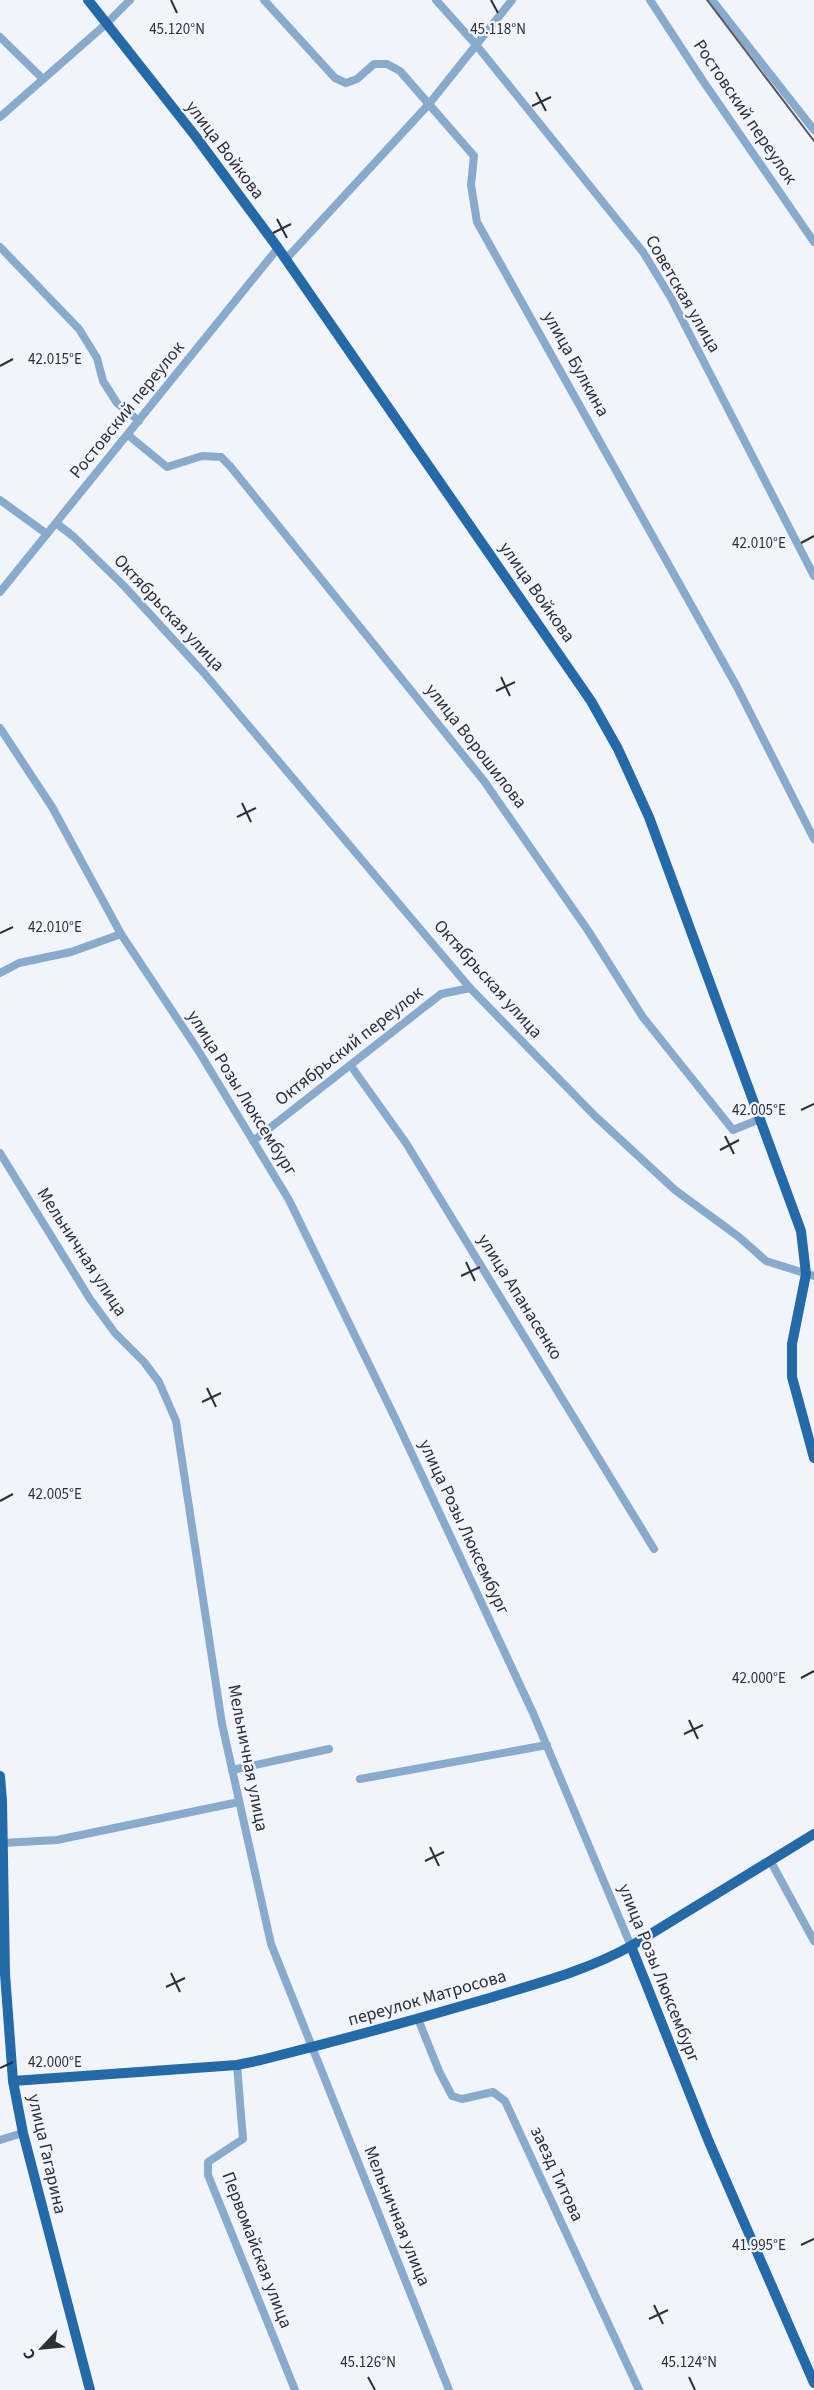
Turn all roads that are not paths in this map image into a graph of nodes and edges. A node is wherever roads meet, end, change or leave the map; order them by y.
1 (88, 0) edge
2 (130, 0) edge
3 (264, 0) edge
4 (436, 0) edge
5 (512, 0) edge
6 (650, 0) edge
7 (712, 0) edge
8 (106, 24) junction
9 (0, 37) edge
10 (477, 46) junction
11 (43, 79) junction
12 (429, 104) junction
13 (0, 117) edge
14 (814, 130) edge
15 (814, 242) edge
16 (0, 246) edge
17 (278, 248) junction
18 (286, 259) junction
19 (139, 421) junction
20 (128, 435) junction
21 (0, 500) edge
22 (56, 523) junction
23 (47, 534) junction
24 (814, 576) edge
25 (0, 592) edge
26 (0, 728) edge
27 (814, 839) edge
28 (121, 934) junction
29 (0, 973) edge
30 (470, 988) junction
31 (351, 1066) junction
32 (760, 1119) junction
33 (253, 1142) junction
34 (0, 1153) edge
35 (810, 1275) edge
36 (814, 1458) edge
37 (654, 1550) dead end
38 (547, 1745) junction
39 (328, 1749) dead end
40 (232, 1770) junction
41 (0, 1776) edge
42 (360, 1779) dead end
43 (239, 1802) junction
44 (814, 1834) edge
45 (3, 1843) junction
46 (771, 1862) junction
47 (814, 1941) edge
48 (631, 1946) junction
49 (418, 2019) junction
50 (312, 2048) junction
51 (237, 2065) junction
52 (13, 2081) junction
53 (23, 2133) junction
54 (0, 2140) edge
55 (814, 2383) edge
56 (90, 2390) edge
57 (295, 2390) edge
58 (449, 2390) edge
59 (639, 2390) edge

1 - 8 main road, улица Войкова
2 - 8 street
3 - 12 street, улица Булкина
4 - 10 street, Советская улица
5 - 10 street
6 - 15 street, Ростовский переулок
7 - 14 street
8 - 11 street
8 - 17 main road, улица Войкова
9 - 11 street
10 - 12 street
10 - 24 street, Советская улица
11 - 13 street
12 - 18 street
12 - 27 street, улица Булкина
16 - 19 street
17 - 18 main road, улица Войкова
17 - 19 street, Ростовский переулок
18 - 32 main road, улица Войкова
19 - 20 street, Ростовский переулок
20 - 22 street, Ростовский переулок
20 - 32 street, улица Ворошилова
21 - 23 street
22 - 23 street, Ростовский переулок
22 - 30 street, Октябрьская улица
23 - 25 street, Ростовский переулок
26 - 28 street, улица Розы Люксембург
28 - 29 street
28 - 33 street, улица Розы Люксембург
30 - 31 street, Октябрьский переулок
30 - 35 street, Октябрьская улица
31 - 33 street, Октябрьский переулок
31 - 37 street, улица Апанасенко
32 - 35 main road, улица Войкова
33 - 38 street, улица Розы Люксембург
34 - 40 street, Мельничная улица
35 - 36 main road
38 - 42 street
38 - 48 street, улица Розы Люксембург
39 - 40 street
40 - 43 street, Мельничная улица
41 - 45 main road, улица Гагарина
43 - 45 street
43 - 50 street, Мельничная улица
44 - 46 main road, переулок Матросова
45 - 52 main road, улица Гагарина
46 - 47 street
46 - 48 main road, переулок Матросова
48 - 49 main road, переулок Матросова
48 - 55 main road, улица Розы Люксембург
49 - 50 main road, переулок Матросова
49 - 59 street, заезд Титова
50 - 51 main road, переулок Матросова
50 - 58 street, Мельничная улица
51 - 52 main road, переулок Матросова
51 - 57 street, Первомайская улица
52 - 53 main road, улица Гагарина
53 - 54 street
53 - 56 main road, улица Гагарина

